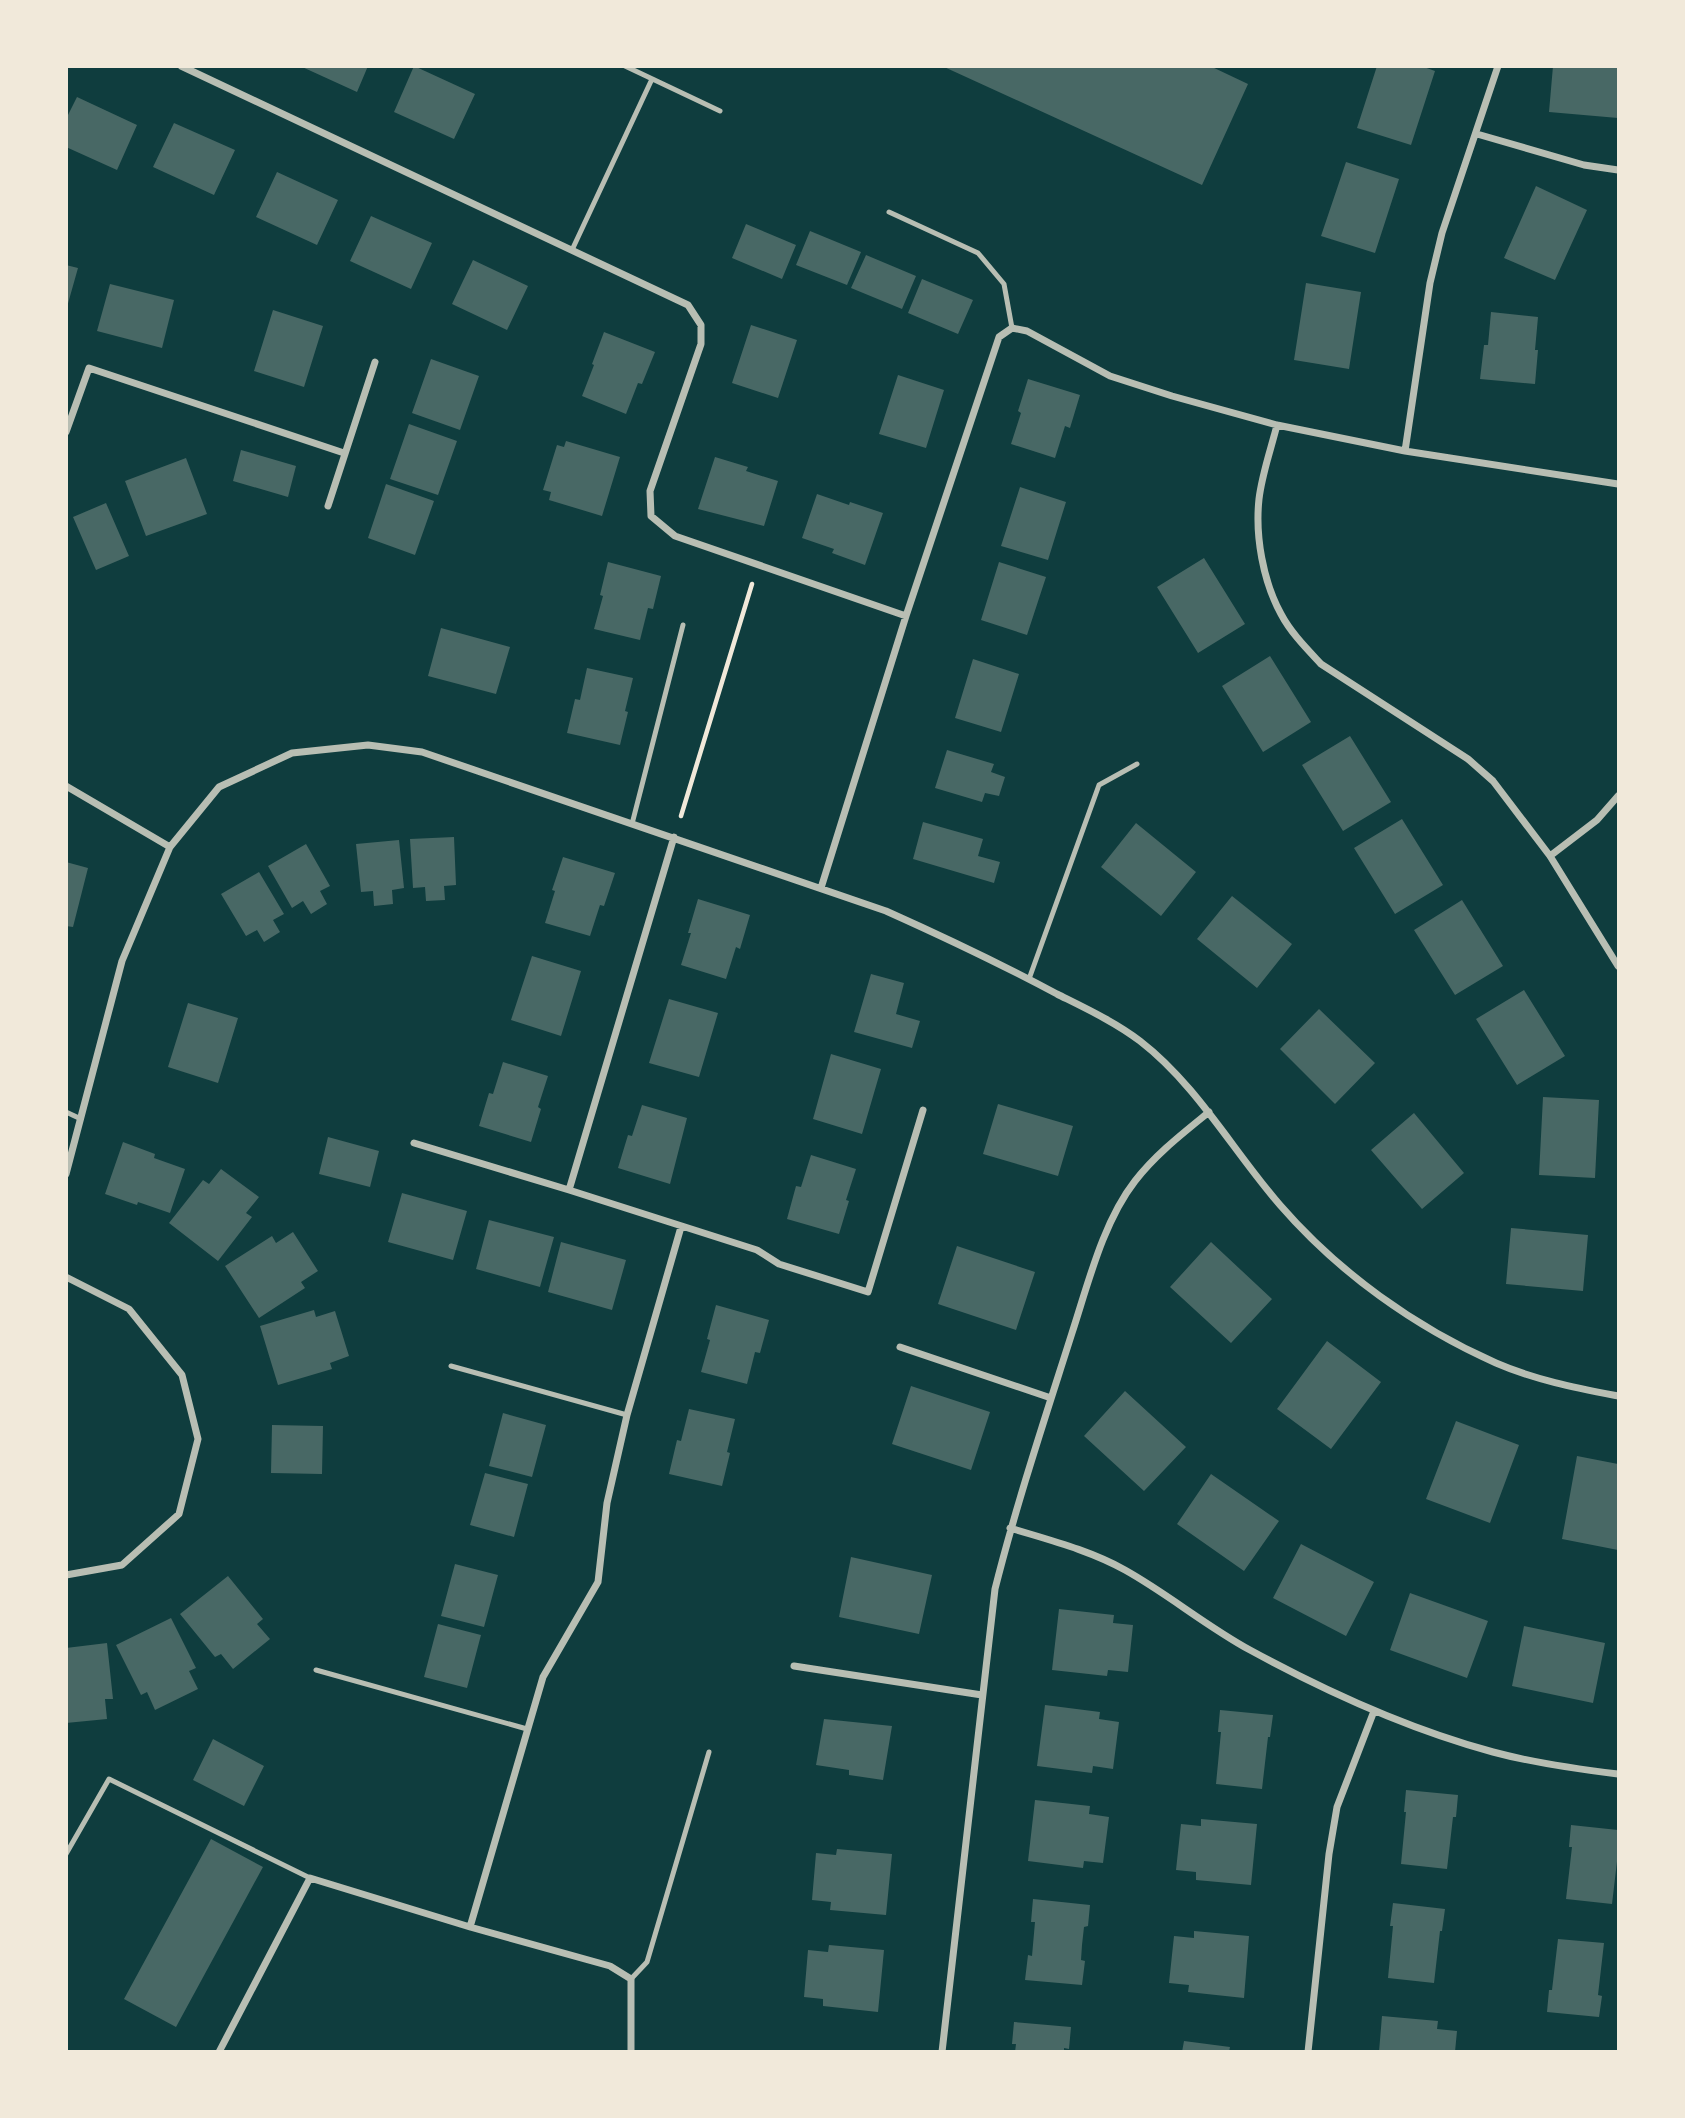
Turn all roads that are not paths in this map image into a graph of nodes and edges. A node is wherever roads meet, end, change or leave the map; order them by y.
1 (181, 66) edge
2 (625, 66) edge
3 (1498, 66) edge
4 (652, 79) junction
5 (720, 111) dead end
6 (1477, 134) junction
7 (1619, 170) edge
8 (889, 212) dead end
9 (572, 250) junction
10 (1012, 328) junction
11 (375, 362) dead end
12 (1277, 425) junction
13 (66, 432) edge
14 (1405, 451) junction
15 (344, 453) junction
16 (1619, 484) edge
17 (328, 506) dead end
18 (906, 616) junction
19 (683, 625) dead end
20 (1137, 765) dead end
21 (66, 786) edge
22 (1619, 796) edge
23 (632, 824) junction
24 (674, 837) junction
25 (170, 847) junction
26 (1550, 856) junction
27 (821, 888) junction
28 (1619, 966) edge
29 (1029, 979) junction
30 (923, 1110) dead end
31 (66, 1112) edge
32 (1209, 1112) junction
33 (81, 1119) junction
34 (414, 1143) dead end
35 (66, 1174) edge
36 (569, 1190) junction
37 (681, 1227) junction
38 (66, 1277) edge
39 (900, 1347) dead end
40 (451, 1366) dead end
41 (1619, 1396) edge
42 (1051, 1398) junction
43 (627, 1415) junction
44 (1010, 1528) junction
45 (66, 1575) edge
46 (794, 1666) dead end
47 (316, 1670) dead end
48 (982, 1695) junction
49 (1374, 1711) junction
50 (527, 1729) junction
51 (709, 1752) dead end
52 (1619, 1773) edge
53 (66, 1854) edge
54 (310, 1878) junction
55 (470, 1927) junction
56 (631, 1979) junction
57 (221, 2051) edge
58 (631, 2052) edge
59 (942, 2052) edge
60 (1308, 2052) edge

1 - 9 street
2 - 4 lane
3 - 6 street
4 - 5 lane
4 - 9 lane
6 - 7 street
6 - 14 street
8 - 10 lane
9 - 18 street
10 - 12 street
10 - 18 street
11 - 15 street
12 - 14 street
12 - 26 street
13 - 15 street
14 - 16 street
15 - 17 street
18 - 27 street
19 - 23 lane
20 - 29 lane
21 - 25 street
22 - 26 street
23 - 24 street
23 - 25 street
24 - 27 street
24 - 36 street
25 - 33 street
26 - 28 street
27 - 29 street
29 - 32 street
30 - 37 street
31 - 33 lane
32 - 41 street
32 - 42 street
33 - 35 street
34 - 36 street
36 - 37 street
37 - 43 street
38 - 45 street
39 - 42 street
40 - 43 lane
42 - 44 street
43 - 50 street
44 - 48 street
44 - 49 street
46 - 48 street
47 - 50 lane
48 - 59 street
49 - 52 street
49 - 60 street
50 - 55 street
51 - 56 lane
53 - 54 lane
54 - 55 street
54 - 57 street
55 - 56 street
56 - 58 street

